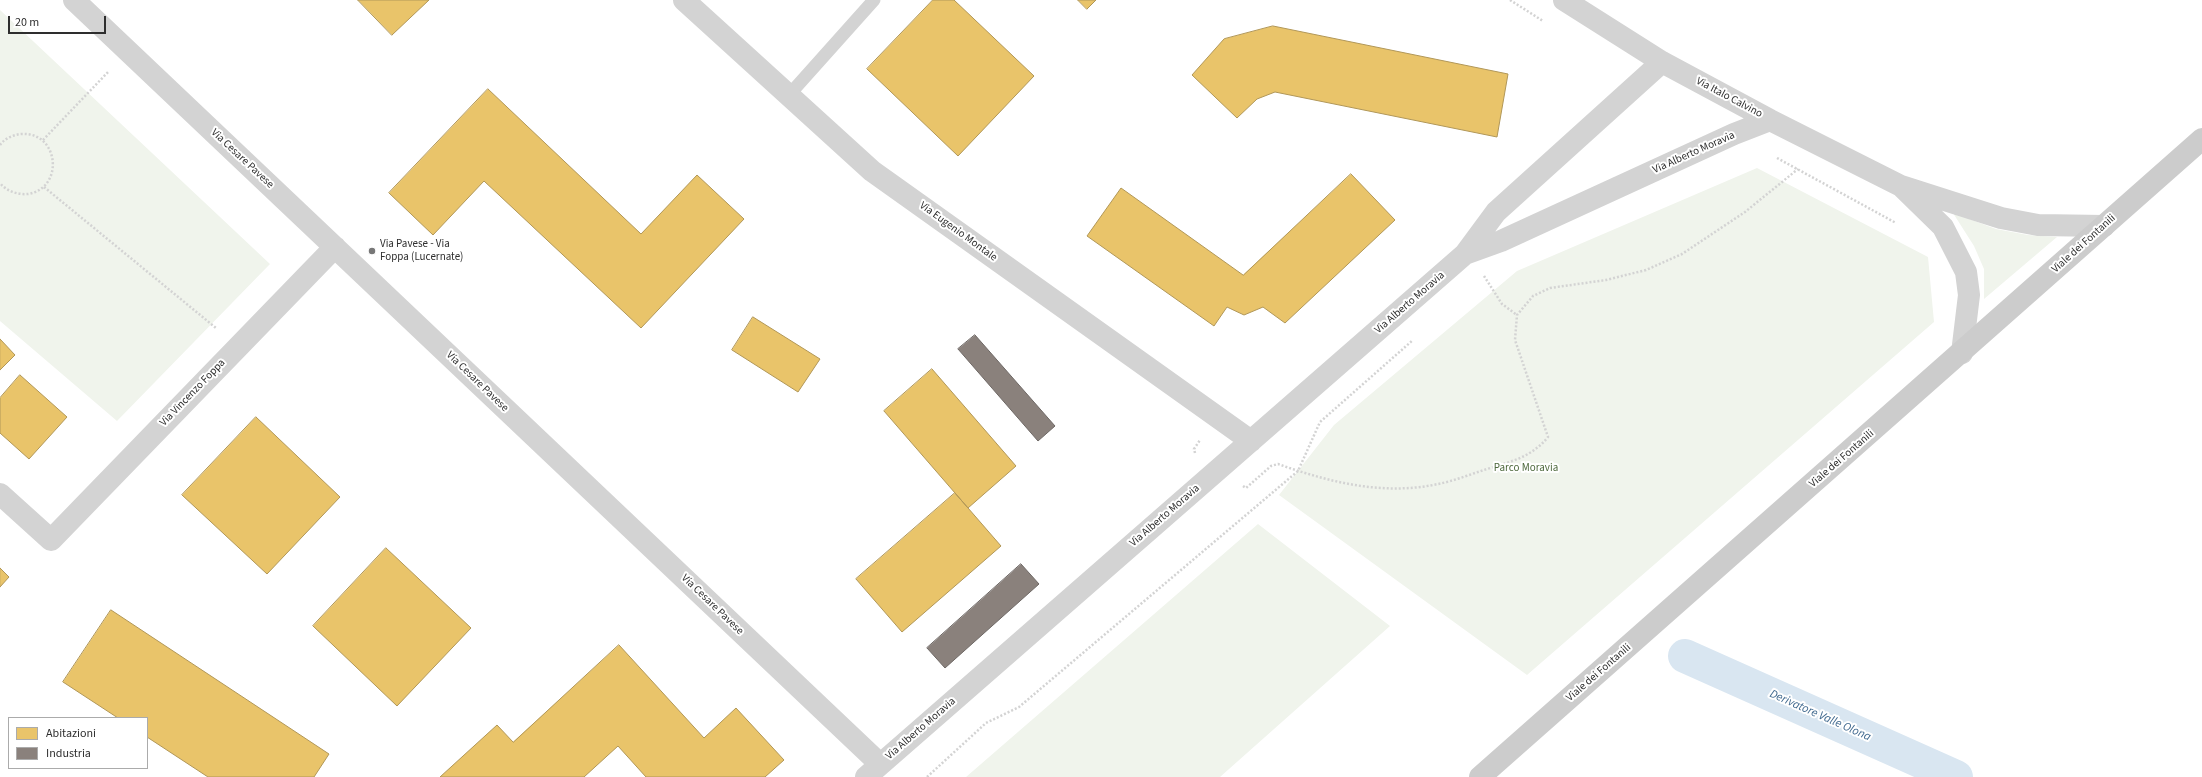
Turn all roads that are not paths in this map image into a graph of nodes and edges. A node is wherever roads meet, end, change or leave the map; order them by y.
1 (74, 0) edge
2 (684, 0) edge
3 (874, 0) edge
4 (1564, 0) edge
5 (1662, 62) junction
6 (789, 95) junction
7 (1770, 120) junction
8 (2202, 139) edge
9 (1901, 186) junction
10 (2104, 226) junction
11 (335, 247) junction
12 (1465, 254) junction
13 (1962, 353) junction
14 (1251, 441) junction
15 (0, 494) edge
16 (873, 771) edge
17 (1480, 777) edge

1 - 11 street, Via Cesare Pavese
2 - 6 street, Via Eugenio Montale
3 - 6 lane
4 - 5 street, Via Italo Calvino
5 - 7 street, Via Italo Calvino
5 - 12 street, Via Alberto Moravia
6 - 14 street, Via Eugenio Montale
7 - 9 street, Via Italo Calvino
7 - 12 street, Via Alberto Moravia
8 - 10 main road, Viale dei Fontanili
9 - 10 street
9 - 13 street
10 - 13 main road, Viale dei Fontanili
11 - 15 street, Via Vincenzo Foppa
11 - 16 street, Via Cesare Pavese
12 - 14 street, Via Alberto Moravia
13 - 17 main road, Viale dei Fontanili
14 - 16 street, Via Alberto Moravia

